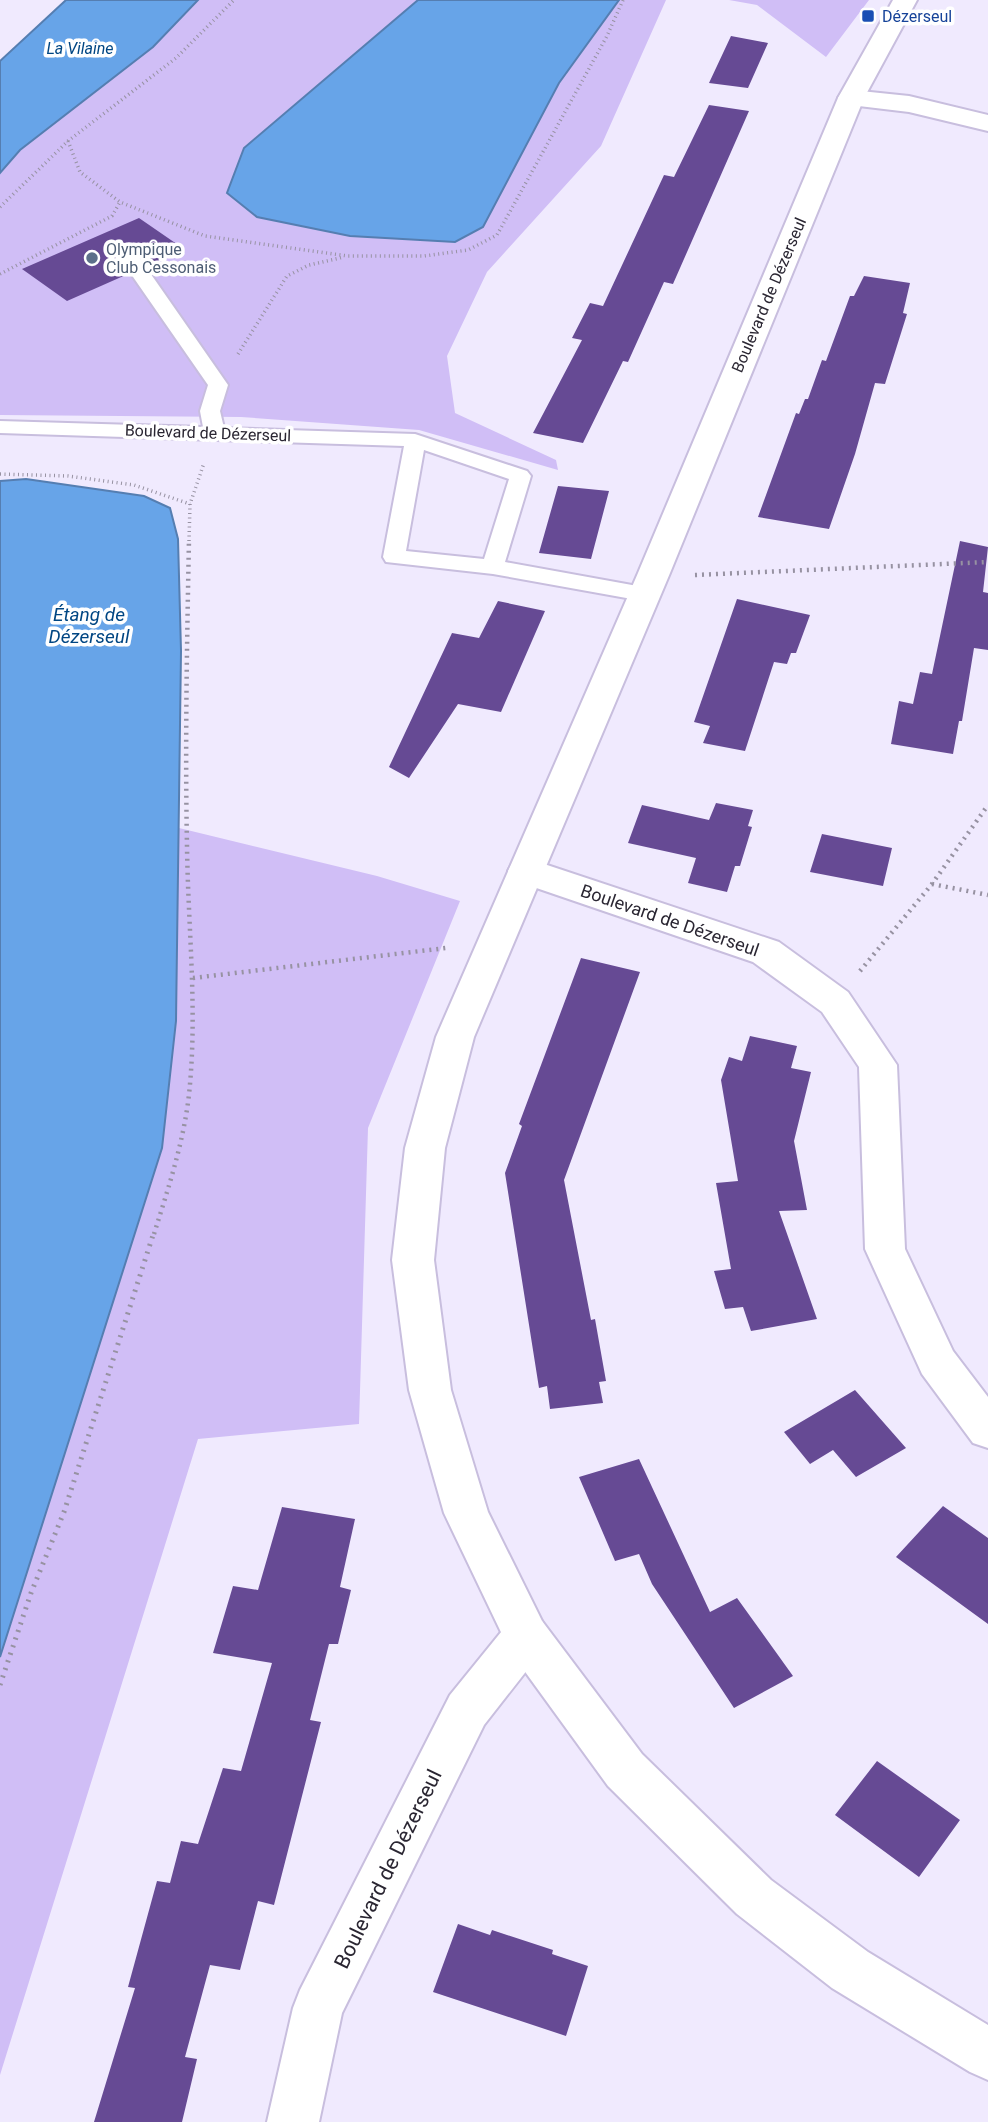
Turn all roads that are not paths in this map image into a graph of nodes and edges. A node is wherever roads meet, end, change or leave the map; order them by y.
1 (905, 0) edge
2 (851, 98) junction
3 (988, 123) edge
4 (132, 261) dead end
5 (0, 427) edge
6 (215, 433) junction
7 (415, 440) junction
8 (493, 567) junction
9 (648, 584) junction
10 (526, 871) junction
11 (988, 1430) edge
12 (526, 1636) junction
13 (988, 2054) edge
14 (293, 2122) edge

1 - 2 street, Boulevard de Dézerseul
2 - 3 street
2 - 9 street, Boulevard de Dézerseul
4 - 6 lane
5 - 6 lane, Boulevard de Dézerseul
6 - 7 lane, Boulevard de Dézerseul
7 - 8 lane, Boulevard de Dézerseul
7 - 8 lane
8 - 9 lane
9 - 10 street, Boulevard de Dézerseul
10 - 11 street, Boulevard de Dézerseul
10 - 12 street, Boulevard de Dézerseul
12 - 13 street, Boulevard de Dézerseul
12 - 14 street, Boulevard de Dézerseul

